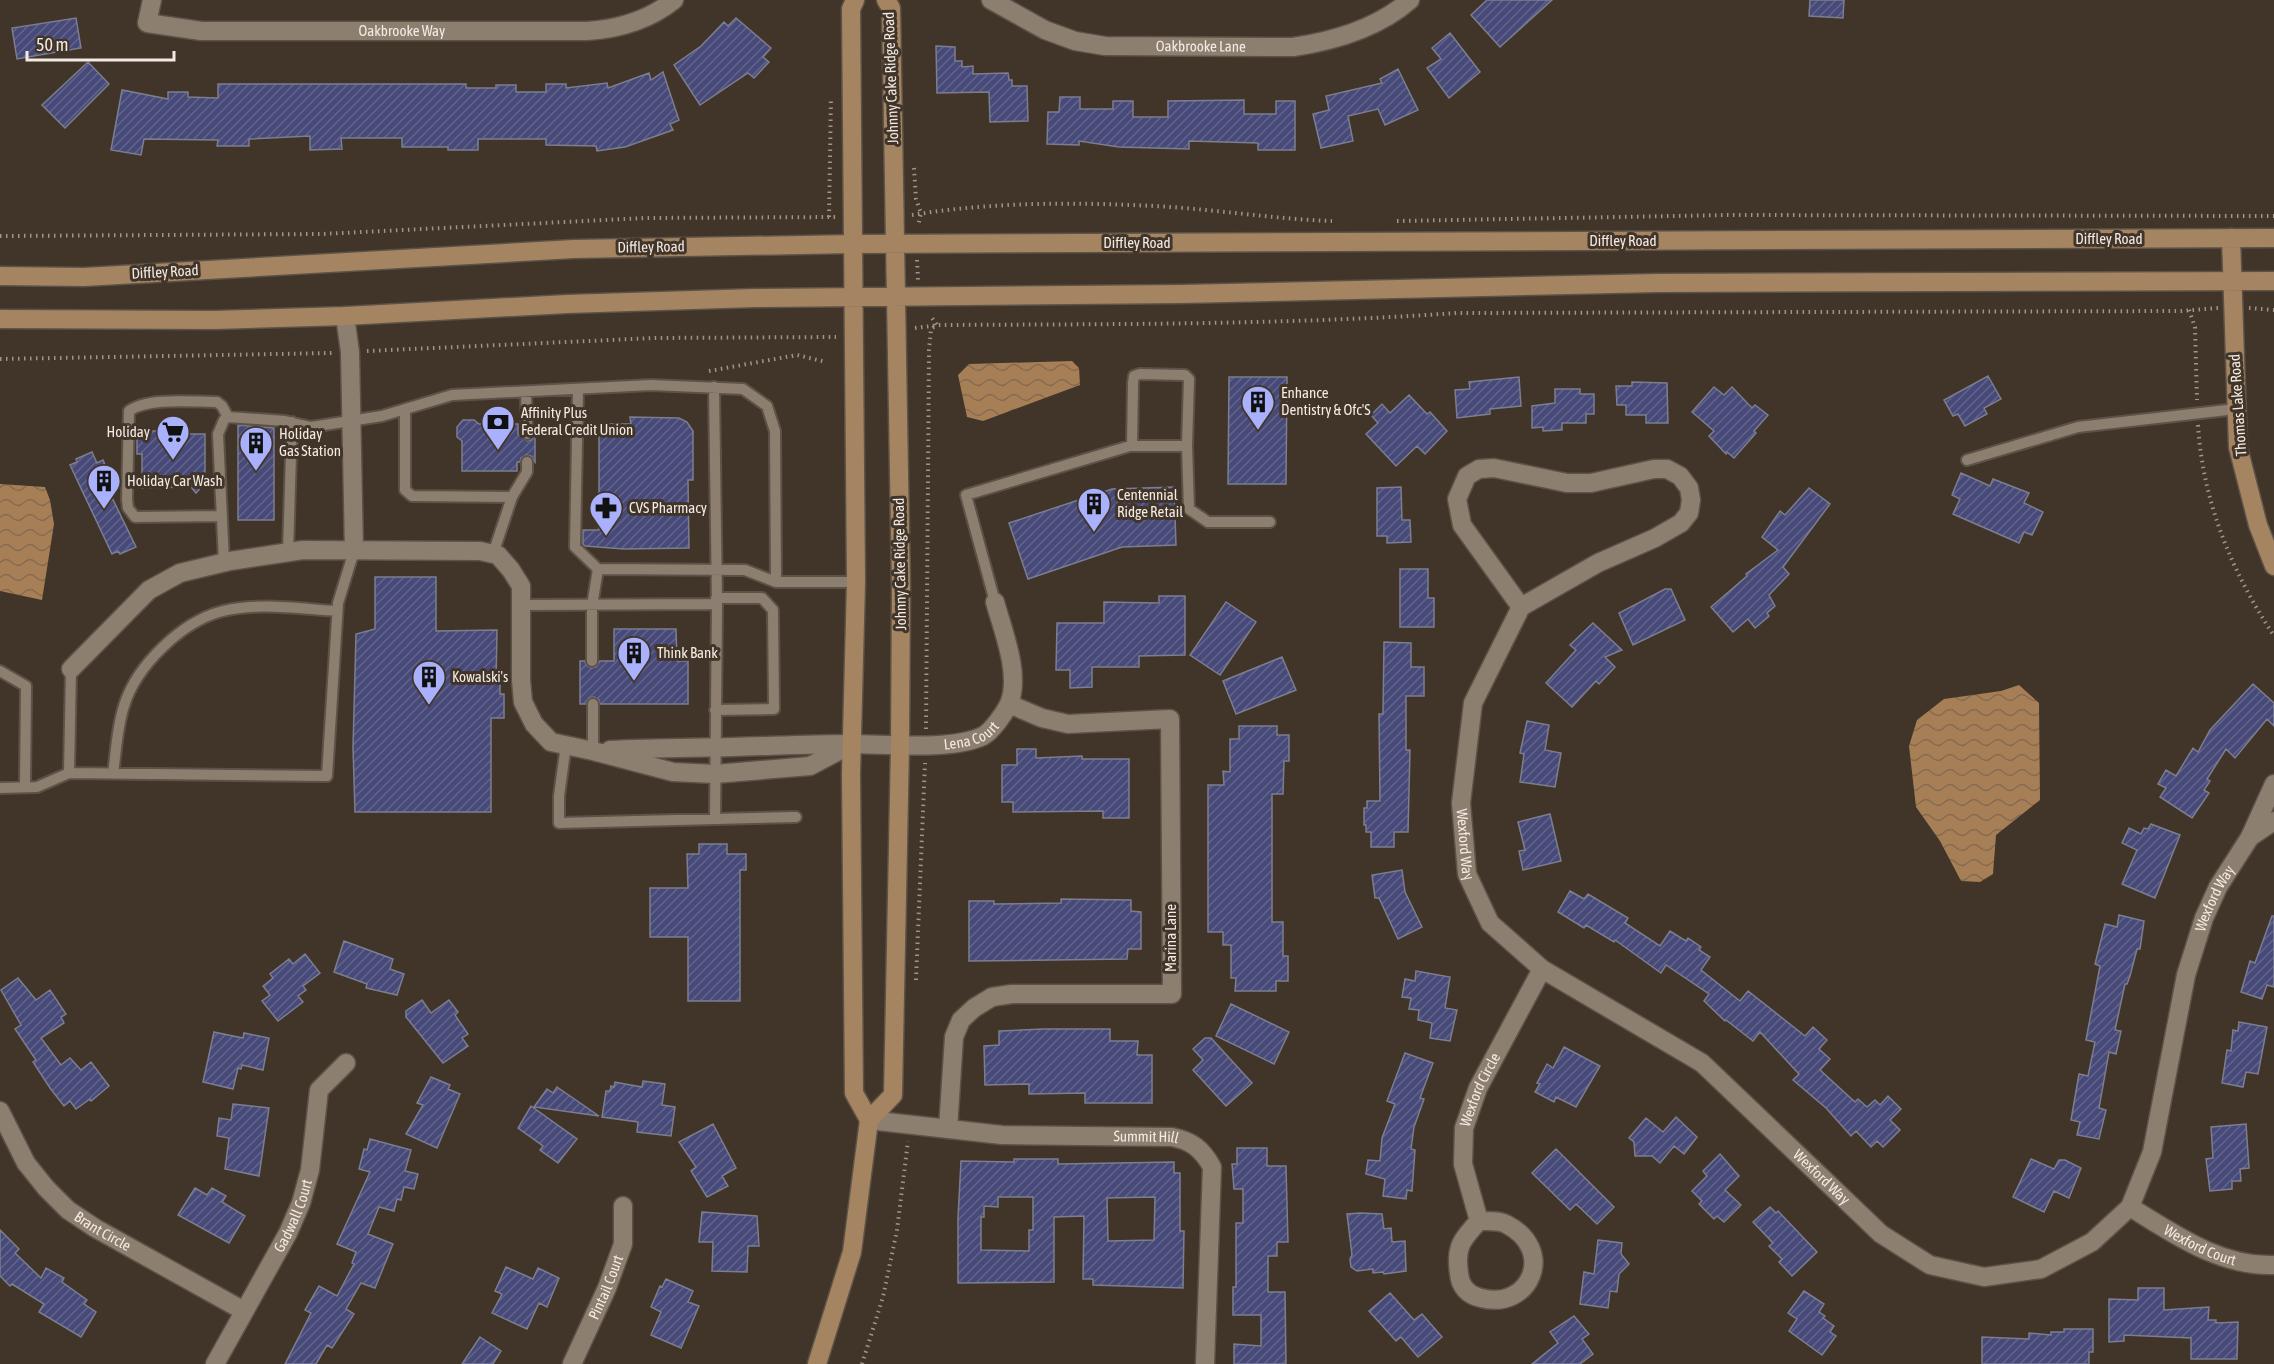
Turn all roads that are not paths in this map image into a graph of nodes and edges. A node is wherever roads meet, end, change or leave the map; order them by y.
1 (152, 0) edge
2 (674, 0) edge
3 (855, 0) edge
4 (886, 0) edge
5 (991, 0) edge
6 (1410, 0) edge
7 (2231, 238) junction
8 (2274, 238) edge
9 (853, 244) junction
10 (895, 244) junction
11 (0, 276) edge
12 (2232, 281) junction
13 (2274, 281) edge
14 (854, 297) junction
15 (896, 297) junction
16 (345, 316) junction
17 (0, 319) edge
18 (714, 387) junction
19 (578, 389) junction
20 (526, 392) junction
21 (405, 409) junction
22 (2236, 409) junction
23 (228, 417) junction
24 (351, 419) junction
25 (292, 422) junction
26 (527, 434) dead end
27 (1132, 446) junction
28 (1187, 446) junction
29 (1967, 460) dead end
30 (527, 462) dead end
31 (512, 497) junction
32 (222, 516) junction
33 (1270, 522) dead end
34 (354, 551) junction
35 (288, 552) junction
36 (493, 554) junction
37 (224, 562) junction
38 (2274, 566) edge
39 (715, 568) junction
40 (598, 569) junction
41 (776, 582) junction
42 (856, 582) junction
43 (717, 601) junction
44 (994, 602) joint
45 (521, 605) junction
46 (592, 606) junction
47 (1521, 607) junction
48 (337, 611) junction
49 (592, 661) dead end
50 (71, 669) joint
51 (0, 671) edge
52 (593, 704) dead end
53 (1009, 704) junction
54 (715, 710) junction
55 (852, 744) junction
56 (566, 745) junction
57 (900, 746) junction
58 (715, 747) junction
59 (593, 751) junction
60 (69, 773) junction
61 (113, 774) junction
62 (715, 774) junction
63 (2274, 784) edge
64 (25, 787) junction
65 (0, 788) edge
66 (796, 817) dead end
67 (715, 819) junction
68 (2274, 821) edge
69 (2250, 837) junction
70 (1542, 969) junction
71 (346, 1063) dead end
72 (0, 1110) edge
73 (869, 1120) junction
74 (948, 1129) junction
75 (623, 1206) dead end
76 (2130, 1207) junction
77 (1479, 1221) junction
78 (2274, 1265) edge
79 (244, 1311) junction
80 (215, 1364) edge
81 (572, 1364) edge
82 (817, 1364) edge
83 (1205, 1364) edge

1 - 2 street, Oakbrooke Way
3 - 9 main road
4 - 10 main road, Johnny Cake Ridge Road
5 - 6 street, Oakbrooke Lane
7 - 8 main road, Diffley Road
7 - 10 main road, Diffley Road
7 - 12 main road, Thomas Lake Road
9 - 10 main road, Diffley Road
9 - 11 main road, Diffley Road
9 - 14 main road
10 - 15 main road, Johnny Cake Ridge Road
12 - 13 main road
12 - 15 main road
12 - 22 main road, Thomas Lake Road
14 - 15 main road
14 - 16 main road
14 - 42 main road
15 - 57 main road, Johnny Cake Ridge Road
16 - 17 main road
16 - 24 street
18 - 19 lane
18 - 39 lane
18 - 41 lane
19 - 20 lane
19 - 40 lane
20 - 21 lane
20 - 26 lane
21 - 24 lane
21 - 31 lane
22 - 29 lane
22 - 38 main road, Thomas Lake Road
23 - 25 lane
23 - 32 lane
23 - 32 lane
24 - 25 lane
24 - 34 street
25 - 35 lane
27 - 28 lane
27 - 28 lane
27 - 44 lane
28 - 33 lane
30 - 31 lane
31 - 36 lane
32 - 37 lane
34 - 35 street
34 - 36 street
34 - 48 lane
35 - 37 street
36 - 45 street
37 - 50 street
39 - 40 lane
39 - 41 lane
39 - 43 lane
40 - 46 lane
41 - 42 lane
42 - 55 main road
43 - 46 lane
43 - 54 lane
43 - 54 lane
44 - 53 street, Lena Court
45 - 46 lane
45 - 56 street
46 - 49 lane
47 - 47 street
47 - 70 street, Wexford Way
48 - 61 lane
48 - 61 lane
50 - 60 lane
51 - 64 lane
52 - 59 lane
53 - 57 street, Lena Court
53 - 74 street, Marina Lane
54 - 58 lane
55 - 57 street, Lena Court
55 - 58 street, Lena Court
55 - 62 street
55 - 73 main road
56 - 59 street
56 - 67 lane
57 - 73 main road, Johnny Cake Ridge Road
58 - 59 street, Lena Court
58 - 62 lane
59 - 62 street
60 - 61 lane
60 - 64 lane
62 - 67 lane
63 - 69 street, Wexford Way
64 - 65 lane
66 - 67 lane
68 - 69 street, Wexford Way
69 - 76 street, Wexford Way
70 - 76 street, Wexford Way
70 - 77 street, Wexford Circle
71 - 79 street, Gadwall Court
72 - 79 street, Brant Circle
73 - 74 street, Summit Hill
73 - 82 main road
74 - 83 street, Summit Hill
75 - 81 street, Pintail Court
76 - 78 street, Wexford Court
77 - 77 street
79 - 80 street, Gadwall Court

